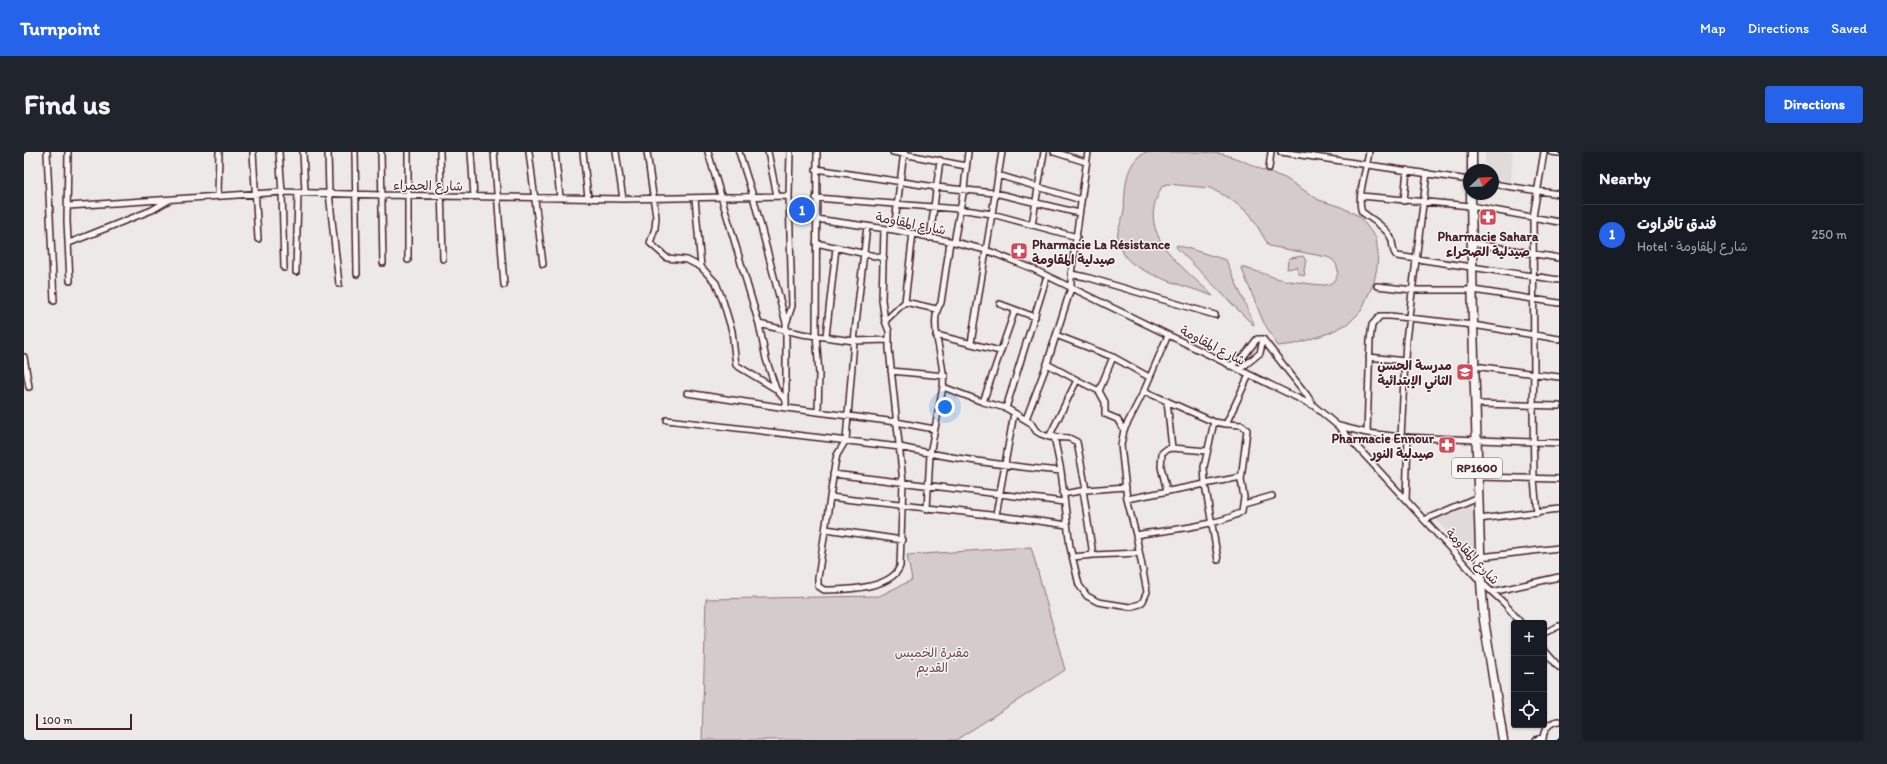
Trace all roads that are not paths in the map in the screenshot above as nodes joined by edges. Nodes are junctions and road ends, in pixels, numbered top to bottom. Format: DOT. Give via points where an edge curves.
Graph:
graph roads {
  1 [pos="47,152"];
  2 [pos="68,152"];
  3 [pos="219,152"];
  4 [pos="253,152"];
  5 [pos="279,152"];
  6 [pos="303,152"];
  7 [pos="328,152"];
  8 [pos="355,152"];
  9 [pos="381,152"];
  10 [pos="408,152"];
  11 [pos="440,152"];
  12 [pos="471,152"];
  13 [pos="494,152"];
  14 [pos="529,152"];
  15 [pos="555,152"];
  16 [pos="583,152"];
  17 [pos="616,152"];
  18 [pos="647,152"];
  19 [pos="708,152"];
  20 [pos="739,152"];
  21 [pos="768,152"];
  22 [pos="790,152"];
  23 [pos="817,152"];
  24 [pos="893,152"];
  25 [pos="968,152"];
  26 [pos="1002,152"];
  27 [pos="1044,152"];
  28 [pos="1054,152"];
  29 [pos="1088,152"];
  30 [pos="1271,152"];
  31 [pos="1280,152"];
  32 [pos="1370,152"];
  33 [pos="1472,152"];
  34 [pos="1544,152"];
  35 [pos="1551,152"];
  36 [pos="904,153"];
  37 [pos="1559,153"];
  38 [pos="940,160"];
  39 [pos="1086,162"];
  40 [pos="1472,164"];
  41 [pos="1368,165"];
  42 [pos="966,166"];
  43 [pos="1269,168"];
  44 [pos="816,169"];
  45 [pos="1407,170"];
  46 [pos="1427,173"];
  47 [pos="998,175"];
  48 [pos="1463,179"];
  49 [pos="900,181"];
  50 [pos="1499,185"];
  51 [pos="936,187"];
  52 [pos="1038,187"];
  53 [pos="964,189"];
  54 [pos="1537,190"];
  55 [pos="282,192"];
  56 [pos="305,192"];
  57 [pos="298,193"];
  58 [pos="329,193"];
  59 [pos="995,193"];
  60 [pos="256,194"];
  61 [pos="1559,194"];
  62 [pos="357,195"];
  63 [pos="382,195"];
  64 [pos="440,195"];
  65 [pos="218,196"];
  66 [pos="409,196"];
  67 [pos="497,196"];
  68 [pos="721,196"];
  69 [pos="752,196"];
  70 [pos="777,196"];
  71 [pos="789,196"];
  72 [pos="1361,196"];
  73 [pos="474,197"];
  74 [pos="533,197"];
  75 [pos="560,197"];
  76 [pos="588,198"];
  77 [pos="623,198"];
  78 [pos="652,198"];
  79 [pos="696,198"];
  80 [pos="816,198"];
  81 [pos="170,199"];
  82 [pos="1081,200"];
  83 [pos="1471,200"];
  84 [pos="1404,201"];
  85 [pos="1036,202"];
  86 [pos="1425,203"];
  87 [pos="898,205"];
  88 [pos="68,206"];
  89 [pos="1471,206"];
  90 [pos="934,207"];
  91 [pos="959,209"];
  92 [pos="1079,213"];
  93 [pos="992,214"];
  94 [pos="1533,217"];
  95 [pos="816,219"];
  96 [pos="1559,222"];
  97 [pos="1032,225"];
  98 [pos="867,226"];
  99 [pos="884,229"];
  100 [pos="894,230"];
  101 [pos="913,233"];
  102 [pos="1076,237"];
  103 [pos="930,238"];
  104 [pos="258,239"];
  105 [pos="952,242"];
  106 [pos="69,243"];
  107 [pos="816,243"];
  108 [pos="1472,243"];
  109 [pos="836,248"];
  110 [pos="986,250"];
  111 [pos="863,254"];
  112 [pos="1533,254"];
  113 [pos="884,258"];
  114 [pos="1559,258"];
  115 [pos="443,259"];
  116 [pos="1417,259"];
  117 [pos="408,260"];
  118 [pos="383,263"];
  119 [pos="543,264"];
  120 [pos="1472,266"];
  121 [pos="701,267"];
  122 [pos="284,268"];
  123 [pos="296,272"];
  124 [pos="357,274"];
  125 [pos="1071,274"];
  126 [pos="1533,275"];
  127 [pos="1047,276"];
  128 [pos="1559,280"];
  129 [pos="70,281"];
  130 [pos="338,284"];
  131 [pos="504,285"];
  132 [pos="1377,286"];
  133 [pos="1071,288"];
  134 [pos="1413,290"];
  135 [pos="1473,290"];
  136 [pos="1532,298"];
  137 [pos="54,301"];
  138 [pos="905,302"];
  139 [pos="1559,303"];
  140 [pos="1000,304"];
  141 [pos="936,309"];
  142 [pos="1015,310"];
  143 [pos="1215,315"];
  144 [pos="1034,317"];
  145 [pos="1409,319"];
  146 [pos="885,321"];
  147 [pos="759,324"];
  148 [pos="786,324"];
  149 [pos="1473,325"];
  150 [pos="786,331"];
  151 [pos="816,334"];
  152 [pos="936,335"];
  153 [pos="1056,335"];
  154 [pos="1168,335"];
  155 [pos="826,336"];
  156 [pos="1533,336"];
  157 [pos="1263,339"];
  158 [pos="1559,339"];
  159 [pos="888,340"];
  160 [pos="854,341"];
  161 [pos="972,343"];
  162 [pos="1000,351"];
  163 [pos="24,357"];
  164 [pos="1369,357"];
  165 [pos="1113,358"];
  166 [pos="1405,360"];
  167 [pos="1047,364"];
  168 [pos="1230,366"];
  169 [pos="1474,366"];
  170 [pos="1239,370"];
  171 [pos="891,371"];
  172 [pos="1534,374"];
  173 [pos="1249,375"];
  174 [pos="945,376"];
  175 [pos="1149,377"];
  176 [pos="1559,377"];
  177 [pos="1077,380"];
  178 [pos="943,387"];
  179 [pos="29,388"];
  180 [pos="776,389"];
  181 [pos="1099,391"];
  182 [pos="1144,391"];
  183 [pos="687,393"];
  184 [pos="786,401"];
  185 [pos="1167,401"];
  186 [pos="983,402"];
  187 [pos="1475,404"];
  188 [pos="1533,405"];
  189 [pos="1314,406"];
  190 [pos="1559,406"];
  191 [pos="786,408"];
  192 [pos="1006,408"];
  193 [pos="818,411"];
  194 [pos="1014,413"];
  195 [pos="848,416"];
  196 [pos="1026,419"];
  197 [pos="667,420"];
  198 [pos="896,422"];
  199 [pos="1214,422"];
  200 [pos="1226,424"];
  201 [pos="1338,426"];
  202 [pos="934,429"];
  203 [pos="1124,430"];
  204 [pos="1367,433"];
  205 [pos="1052,436"];
  206 [pos="1401,437"];
  207 [pos="1408,437"];
  208 [pos="1476,439"];
  209 [pos="846,440"];
  210 [pos="1534,443"];
  211 [pos="1559,443"];
  212 [pos="900,447"];
  213 [pos="1172,448"];
  214 [pos="1207,451"];
  215 [pos="930,454"];
  216 [pos="1004,465"];
  217 [pos="1061,471"];
  218 [pos="833,474"];
  219 [pos="1241,477"];
  220 [pos="1478,477"];
  221 [pos="1534,479"];
  222 [pos="1559,479"];
  223 [pos="903,482"];
  224 [pos="1205,484"];
  225 [pos="928,485"];
  226 [pos="1126,487"];
  227 [pos="1085,490"];
  228 [pos="1167,491"];
  229 [pos="1000,494"];
  230 [pos="1064,494"];
  231 [pos="1272,496"];
  232 [pos="830,497"];
  233 [pos="1478,497"];
  234 [pos="1127,499"];
  235 [pos="1406,500"];
  236 [pos="1064,502"];
  237 [pos="1244,504"];
  238 [pos="903,506"];
  239 [pos="927,509"];
  240 [pos="1559,509"];
  241 [pos="1537,513"];
  242 [pos="996,515"];
  243 [pos="1479,519"];
  244 [pos="1424,520"];
  245 [pos="1211,522"];
  246 [pos="1067,525"];
  247 [pos="826,529"];
  248 [pos="1136,535"];
  249 [pos="902,540"];
  250 [pos="1559,548"];
  251 [pos="1139,553"];
  252 [pos="1093,555"];
  253 [pos="1073,557"];
  254 [pos="1480,557"];
  255 [pos="1218,560"];
  256 [pos="1559,577"];
  257 [pos="1481,582"];
  258 [pos="1492,592"];
  259 [pos="1518,620"];
  260 [pos="1559,626"];
  261 [pos="1547,632"];
  262 [pos="1547,653"];
  263 [pos="1559,667"];
  264 [pos="1559,721"];
  265 [pos="1543,738"];
  266 [pos="1503,740"];
  267 [pos="1536,740"];
  1 -- 137 [label="street"];
  2 -- 88 [label="street"];
  3 -- 65 [label="street"];
  4 -- 60 [label="street"];
  5 -- 55 [label="street"];
  6 -- 56 [label="street"];
  7 -- 58 [label="street"];
  8 -- 62 [label="street"];
  9 -- 63 [label="street"];
  10 -- 66 [label="street"];
  11 -- 64 [label="street"];
  12 -- 73 [label="street"];
  13 -- 67 [label="street"];
  14 -- 74 [label="street"];
  15 -- 75 [label="street"];
  16 -- 76 [label="street"];
  17 -- 77 [label="street"];
  18 -- 78 [label="street"];
  19 -- 68 [label="street"];
  20 -- 69 [label="street"];
  21 -- 70 [label="street"];
  22 -- 71 [label="street"];
  23 -- 44 [label="street"];
  24 -- 36 [label="street"];
  25 -- 42 [label="street"];
  26 -- 47 [label="street"];
  27 -- 52 [label="street"];
  28 -- 39 [label="street"];
  29 -- 39 [label="street"];
  30 -- 43 [label="street"];
  31 -- 41 [label="street"];
  32 -- 41 [label="street"];
  33 -- 40 [label="main road"];
  34 -- 54 [label="street"];
  35 -- 37 [label="street"];
  36 -- 38 [label="street"];
  36 -- 49 [label="street"];
  38 -- 42 [label="street"];
  38 -- 51 [label="street"];
  39 -- 82 [label="street"];
  41 -- 45 [label="street"];
  41 -- 72 [label="street"];
  42 -- 53 [label="street"];
  44 -- 49 [label="street"];
  44 -- 80 [label="street"];
  45 -- 46 [label="street"];
  45 -- 84 [label="street"];
  46 -- 48 [label="street"];
  46 -- 86 [label="street"];
  47 -- 52 [label="street"];
  47 -- 59 [label="street"];
  49 -- 51 [label="street"];
  49 -- 87 [label="street"];
  50 -- 54 [label="street"];
  51 -- 53 [label="street"];
  51 -- 90 [label="street"];
  52 -- 82 [label="street"];
  52 -- 85 [label="street"];
  53 -- 59 [label="street"];
  53 -- 91 [label="street"];
  54 -- 61 [label="street"];
  54 -- 94 [label="street"];
  55 -- 57 [label="street, شارع الحمراء"];
  55 -- 60 [label="street, شارع الحمراء"];
  55 -- 122 [label="street"];
  56 -- 57 [label="street, شارع الحمراء"];
  56 -- 58 [label="street, شارع الحمراء"];
  57 -- 123 [label="street"];
  58 -- 62 [label="street, شارع الحمراء"];
  58 -- 130 [label="street"];
  59 -- 85 [label="street"];
  59 -- 93 [label="street"];
  60 -- 65 [label="street, شارع الحمراء"];
  60 -- 104 [label="street"];
  62 -- 63 [label="street, شارع الحمراء"];
  62 -- 124 [label="street"];
  63 -- 66 [label="street, شارع الحمراء"];
  63 -- 118 [label="street"];
  64 -- 66 [label="street, شارع الحمراء"];
  64 -- 73 [label="street, شارع الحمراء"];
  64 -- 115 [label="street"];
  65 -- 81 [label="street, شارع الحمراء"];
  66 -- 117 [label="street"];
  67 -- 73 [label="street, شارع الحمراء"];
  67 -- 74 [label="street, شارع الحمراء"];
  67 -- 131 [label="street"];
  68 -- 69 [label="street, شارع الحمراء"];
  68 -- 79 [label="street, شارع الحمراء"];
  68 -- 147 [label="street"];
  69 -- 70 [label="street, شارع الحمراء"];
  69 -- 148 [label="street"];
  70 -- 71 [label="street, شارع الحمراء"];
  71 -- 148 [label="street" via="792,306"];
  72 -- 84 [label="street"];
  72 -- 116 [label="street" via="1362,212 1389,234 1395,254"];
  74 -- 75 [label="street, شارع الحمراء"];
  74 -- 119 [label="street"];
  75 -- 76 [label="street, شارع الحمراء"];
  76 -- 77 [label="street, شارع الحمراء"];
  77 -- 78 [label="street, شارع الحمراء"];
  78 -- 79 [label="street, شارع الحمراء"];
  78 -- 121 [label="street" via="656,217 650,243 667,258 687,260"];
  79 -- 121 [label="street"];
  80 -- 87 [label="street"];
  80 -- 95 [label="street"];
  81 -- 88 [label="street, شارع الحمراء"];
  81 -- 106 [label="street" via="152,210"];
  82 -- 92 [label="street"];
  83 -- 89 [label="main road, RP1600"];
  84 -- 86 [label="street"];
  85 -- 92 [label="street"];
  85 -- 97 [label="street"];
  86 -- 89 [label="street"];
  86 -- 116 [label="street"];
  87 -- 90 [label="street"];
  87 -- 100 [label="street"];
  88 -- 106 [label="street"];
  89 -- 94 [label="street"];
  89 -- 108 [label="main road, RP1600"];
  90 -- 91 [label="street"];
  90 -- 103 [label="street"];
  91 -- 93 [label="street"];
  91 -- 105 [label="street"];
  92 -- 102 [label="street"];
  93 -- 97 [label="street"];
  93 -- 110 [label="street"];
  94 -- 96 [label="street"];
  94 -- 112 [label="street"];
  95 -- 98 [label="street, شارع المقاومة"];
  95 -- 107 [label="street"];
  97 -- 102 [label="street"];
  98 -- 99 [label="street, شارع المقاومة"];
  98 -- 111 [label="street"];
  99 -- 100 [label="street, شارع المقاومة"];
  99 -- 113 [label="street"];
  100 -- 101 [label="street, شارع المقاومة"];
  101 -- 103 [label="street, شارع المقاومة"];
  101 -- 138 [label="street"];
  102 -- 125 [label="street"];
  103 -- 105 [label="street, شارع المقاومة"];
  105 -- 110 [label="street, شارع المقاومة"];
  105 -- 141 [label="street" via="941,303"];
  106 -- 129 [label="street"];
  107 -- 109 [label="street"];
  107 -- 151 [label="street"];
  108 -- 112 [label="street"];
  108 -- 120 [label="main road, RP1600"];
  109 -- 111 [label="street"];
  109 -- 155 [label="street"];
  110 -- 127 [label="street, شارع المقاومة"];
  110 -- 161 [label="street"];
  111 -- 113 [label="street"];
  111 -- 160 [label="street"];
  112 -- 114 [label="street"];
  112 -- 126 [label="street"];
  113 -- 146 [label="street" via="882,300"];
  116 -- 120 [label="street"];
  116 -- 134 [label="street"];
  120 -- 126 [label="street"];
  120 -- 135 [label="main road, RP1600"];
  121 -- 180 [label="street" via="716,283 724,301 735,345 736,365"];
  125 -- 133 [label="street"];
  125 -- 143 [label="street"];
  126 -- 128 [label="street"];
  126 -- 136 [label="street"];
  127 -- 133 [label="street, شارع المقاومة"];
  127 -- 144 [label="street"];
  132 -- 134 [label="street"];
  133 -- 153 [label="street"];
  133 -- 154 [label="street, شارع المقاومة"];
  134 -- 135 [label="street"];
  134 -- 145 [label="street"];
  135 -- 136 [label="street"];
  135 -- 149 [label="main road, RP1600"];
  136 -- 139 [label="street"];
  136 -- 156 [label="street"];
  138 -- 141 [label="street"];
  138 -- 146 [label="street"];
  140 -- 142 [label="street"];
  141 -- 152 [label="street"];
  142 -- 144 [label="street"];
  142 -- 162 [label="street"];
  144 -- 192 [label="street"];
  145 -- 149 [label="street"];
  145 -- 164 [label="street" via="1383,315 1376,320 1372,325"];
  145 -- 166 [label="street"];
  146 -- 159 [label="street" via="889,331"];
  147 -- 150 [label="street"];
  147 -- 180 [label="street" via="766,359"];
  148 -- 150 [label="street"];
  149 -- 156 [label="street"];
  149 -- 169 [label="main road, RP1600"];
  150 -- 151 [label="street"];
  150 -- 184 [label="street"];
  151 -- 155 [label="street"];
  151 -- 193 [label="street"];
  152 -- 161 [label="street"];
  152 -- 174 [label="street"];
  153 -- 165 [label="street"];
  153 -- 167 [label="street"];
  154 -- 168 [label="street, شارع المقاومة"];
  154 -- 175 [label="street"];
  155 -- 160 [label="street"];
  156 -- 158 [label="street"];
  156 -- 172 [label="street"];
  157 -- 168 [label="street" via="1257,339 1248,352"];
  157 -- 170 [label="street" via="1260,353"];
  157 -- 189 [label="street"];
  159 -- 160 [label="street"];
  159 -- 171 [label="street"];
  160 -- 195 [label="street"];
  161 -- 162 [label="street"];
  162 -- 186 [label="street"];
  163 -- 179 [label="street"];
  164 -- 166 [label="street"];
  164 -- 204 [label="street"];
  165 -- 175 [label="street"];
  165 -- 181 [label="street"];
  166 -- 206 [label="street"];
  167 -- 177 [label="street"];
  167 -- 196 [label="street"];
  168 -- 170 [label="street, شارع المقاومة"];
  169 -- 172 [label="street"];
  169 -- 187 [label="main road, RP1600"];
  170 -- 173 [label="street, شارع المقاومة"];
  171 -- 174 [label="street"];
  171 -- 198 [label="street"];
  172 -- 176 [label="street"];
  172 -- 188 [label="street"];
  173 -- 189 [label="street, شارع المقاومة"];
  173 -- 200 [label="street"];
  174 -- 178 [label="street"];
  175 -- 182 [label="street"];
  177 -- 181 [label="street"];
  177 -- 205 [label="street"];
  178 -- 186 [label="street"];
  178 -- 202 [label="street"];
  180 -- 184 [label="street"];
  181 -- 203 [label="street" via="1105,402 1105,414 1117,419"];
  182 -- 185 [label="street"];
  182 -- 203 [label="street"];
  183 -- 191 [label="street"];
  184 -- 191 [label="street"];
  185 -- 199 [label="street"];
  185 -- 213 [label="street"];
  186 -- 192 [label="street"];
  187 -- 188 [label="street"];
  187 -- 208 [label="main road, RP1600"];
  188 -- 190 [label="street"];
  188 -- 210 [label="street"];
  189 -- 201 [label="street, شارع المقاومة"];
  191 -- 193 [label="street"];
  192 -- 194 [label="street"];
  193 -- 195 [label="street"];
  194 -- 196 [label="street"];
  194 -- 216 [label="street"];
  195 -- 198 [label="street"];
  195 -- 209 [label="street"];
  196 -- 205 [label="street" via="1036,431"];
  197 -- 209 [label="street"];
  198 -- 202 [label="street"];
  198 -- 212 [label="street"];
  199 -- 200 [label="street"];
  199 -- 214 [label="street"];
  200 -- 219 [label="street" via="1242,425 1247,430"];
  201 -- 204 [label="street"];
  201 -- 235 [label="street, شارع المقاومة"];
  202 -- 215 [label="street"];
  203 -- 226 [label="street" via="1121,445"];
  204 -- 206 [label="street"];
  205 -- 217 [label="street"];
  205 -- 227 [label="street" via="1069,438 1077,442"];
  206 -- 207 [label="street"];
  207 -- 208 [label="street"];
  207 -- 235 [label="street"];
  208 -- 210 [label="street"];
  208 -- 220 [label="main road, RP1600"];
  209 -- 212 [label="street"];
  209 -- 218 [label="street" via="837,455"];
  210 -- 211 [label="street"];
  210 -- 221 [label="street"];
  212 -- 215 [label="street"];
  212 -- 223 [label="street"];
  213 -- 214 [label="street"];
  213 -- 228 [label="street" via="1165,450 1161,456 1161,468"];
  214 -- 224 [label="street" via="1204,467"];
  215 -- 216 [label="street"];
  215 -- 225 [label="street"];
  216 -- 217 [label="street"];
  216 -- 229 [label="street"];
  217 -- 230 [label="street"];
  218 -- 223 [label="street"];
  218 -- 232 [label="street"];
  219 -- 224 [label="street"];
  219 -- 237 [label="street"];
  220 -- 221 [label="street"];
  220 -- 233 [label="main road, RP1600"];
  221 -- 222 [label="street"];
  221 -- 241 [label="street"];
  223 -- 225 [label="street"];
  223 -- 238 [label="street"];
  224 -- 228 [label="street"];
  224 -- 245 [label="street"];
  225 -- 229 [label="street"];
  225 -- 239 [label="street"];
  226 -- 227 [label="street"];
  226 -- 234 [label="street"];
  227 -- 230 [label="street"];
  227 -- 252 [label="street"];
  228 -- 234 [label="street"];
  229 -- 236 [label="street"];
  229 -- 242 [label="street"];
  230 -- 236 [label="street"];
  231 -- 237 [label="street"];
  232 -- 238 [label="street"];
  232 -- 247 [label="street"];
  233 -- 243 [label="main road, RP1600"];
  233 -- 244 [label="street"];
  234 -- 248 [label="street"];
  235 -- 244 [label="street, شارع المقاومة"];
  236 -- 246 [label="street"];
  237 -- 245 [label="street" via="1244,509 1240,513"];
  238 -- 239 [label="street"];
  238 -- 249 [label="street"];
  239 -- 242 [label="street"];
  240 -- 241 [label="street"];
  241 -- 243 [label="street"];
  242 -- 246 [label="street"];
  243 -- 254 [label="main road, RP1600"];
  244 -- 257 [label="street, شارع المقاومة"];
  245 -- 248 [label="street"];
  245 -- 255 [label="street"];
  246 -- 253 [label="street"];
  247 -- 249 [label="street"];
  247 -- 249 [label="street" via="818,578 818,586 824,590 861,587 893,578 900,566"];
  248 -- 251 [label="street"];
  250 -- 254 [label="street"];
  251 -- 252 [label="street"];
  251 -- 253 [label="street" via="1146,592 1140,604 1130,607 1098,602 1087,596 1079,584"];
  252 -- 253 [label="street"];
  254 -- 257 [label="main road, RP1600"];
  256 -- 258 [label="street"];
  257 -- 258 [label="street, شارع المقاومة"];
  257 -- 266 [label="main road, RP1600" via="1484,620"];
  258 -- 259 [label="street, شارع المقاومة"];
  260 -- 261 [label="street"];
  262 -- 263 [label="street"];
  264 -- 265 [label="street" via="1547,726"];
  265 -- 267 [label="street"];
}
